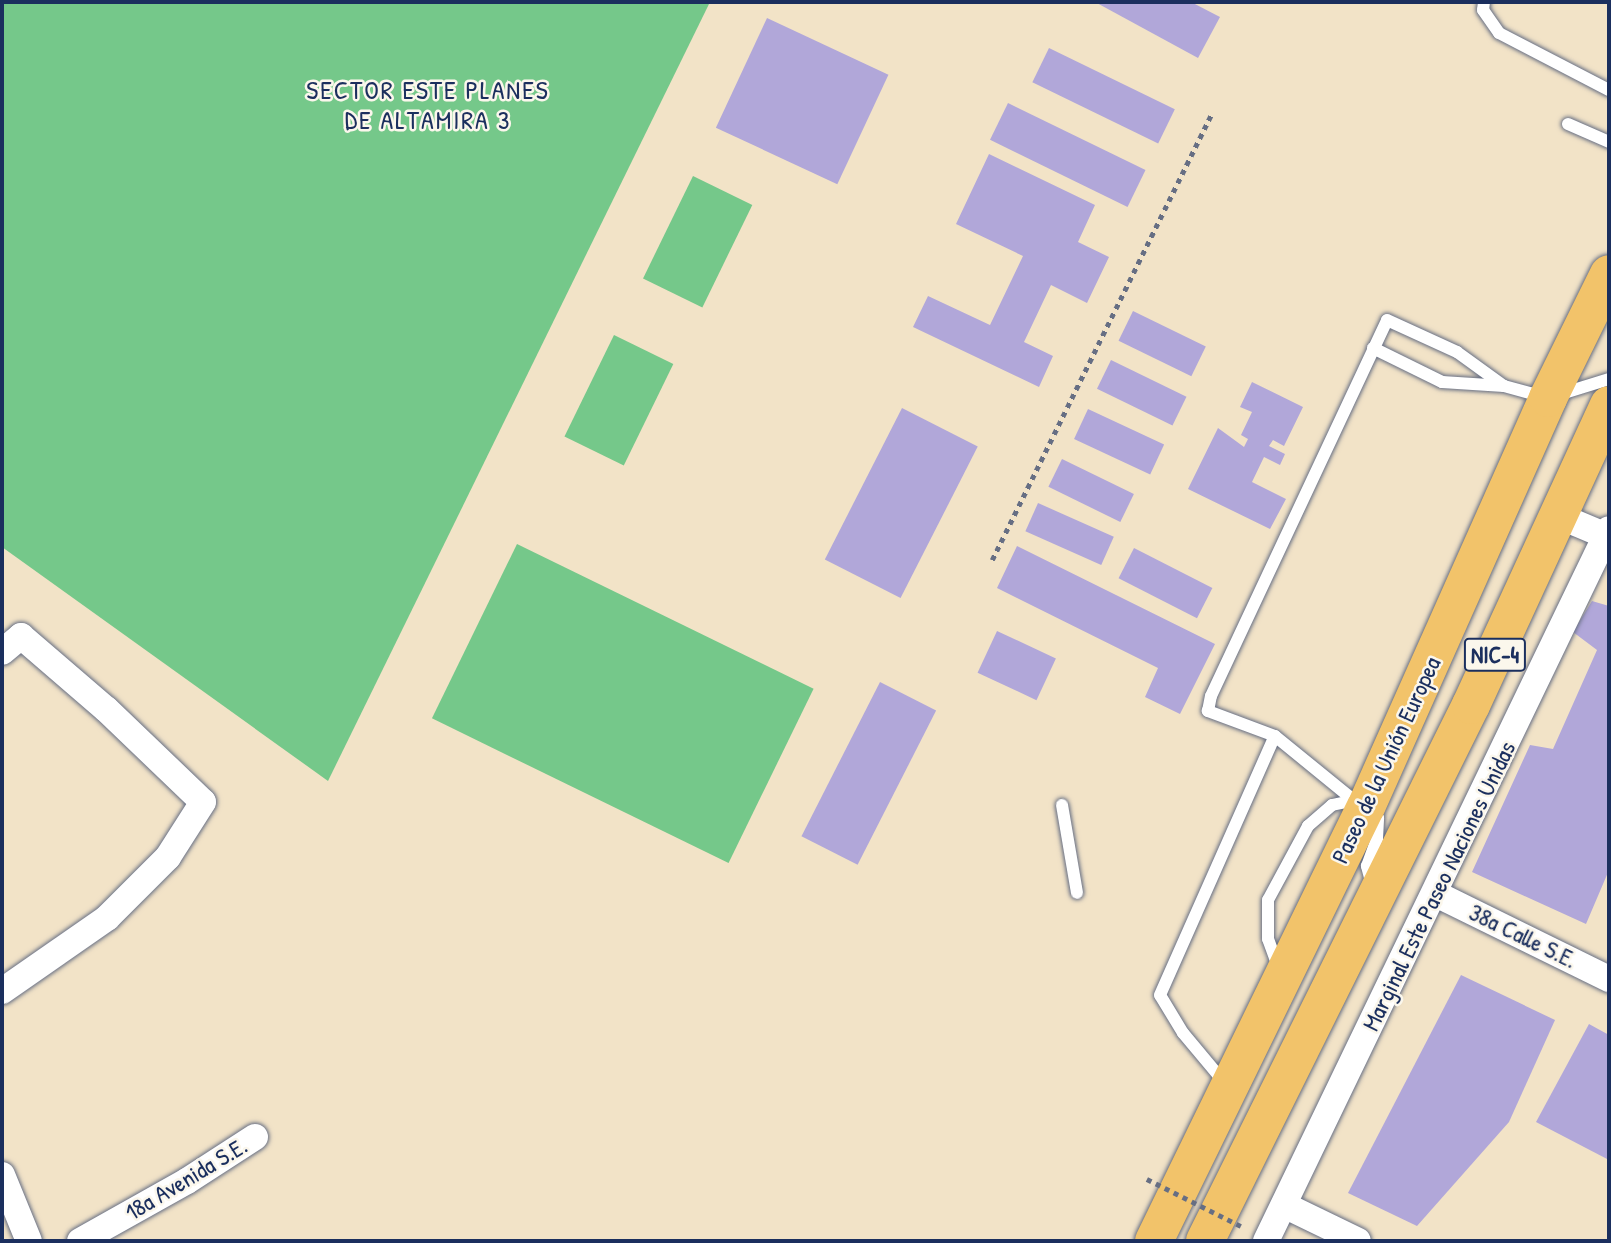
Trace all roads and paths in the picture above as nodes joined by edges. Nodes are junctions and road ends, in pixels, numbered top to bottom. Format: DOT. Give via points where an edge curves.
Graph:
graph roads {
  1 [pos="1484,2"];
  2 [pos="1609,90"];
  3 [pos="1212,113"];
  4 [pos="1569,124"];
  5 [pos="1609,142"];
  6 [pos="1609,274"];
  7 [pos="1373,348"];
  8 [pos="1609,379"];
  9 [pos="1504,386"];
  10 [pos="1548,398"];
  11 [pos="1609,405"];
  12 [pos="1559,516"];
  13 [pos="1608,534"];
  14 [pos="992,559"];
  15 [pos="2,652"];
  16 [pos="1275,736"];
  17 [pos="1359,802"];
  18 [pos="1062,805"];
  19 [pos="1077,893"];
  20 [pos="1436,894"];
  21 [pos="1376,902"];
  22 [pos="1609,979"];
  23 [pos="2,991"];
  24 [pos="1228,1087"];
  25 [pos="255,1137"];
  26 [pos="2,1175"];
  27 [pos="1147,1179"];
  28 [pos="1284,1205"];
  29 [pos="1243,1227"];
  30 [pos="29,1241"];
  31 [pos="80,1241"];
  32 [pos="1154,1241"];
  33 [pos="1205,1241"];
  34 [pos="1266,1241"];
  35 [pos="1358,1241"];
  1 -- 2 [label="lane" via="1483,10 1500,33"];
  3 -- 14 [label="path"];
  4 -- 5 [label="lane"];
  6 -- 10 [label="highway, Paseo de la Unión Europea / NIC-4"];
  7 -- 9 [label="lane" via="1442,382"];
  7 -- 9 [label="lane" via="1387,320 1457,352"];
  7 -- 16 [label="lane" via="1211,696 1208,711"];
  8 -- 10 [label="lane"];
  9 -- 10 [label="lane"];
  10 -- 17 [label="highway, Paseo de la Unión Europea / NIC-4"];
  11 -- 12 [label="highway, NIC-4"];
  12 -- 13 [label="street"];
  12 -- 21 [label="highway, NIC-4"];
  13 -- 20 [label="street, Marginal Este Paseo Naciones Unidas"];
  15 -- 23 [label="street" via="21,636 203,802 168,857 107,918"];
  16 -- 17 [label="lane"];
  16 -- 24 [label="lane" via="1160,995 1183,1033"];
  17 -- 21 [label="lane" via="1378,818 1377,839 1367,866"];
  17 -- 24 [label="highway, Paseo de la Unión Europea / NIC-4" via="1283,978"];
  18 -- 19 [label="lane"];
  20 -- 22 [label="street, 38a Calle S.E."];
  20 -- 28 [label="street, Marginal Este Paseo Naciones Unidas"];
  21 -- 33 [label="highway, NIC-4"];
  24 -- 32 [label="highway, Paseo de la Unión Europea / NIC-4"];
  25 -- 31 [label="street, 18a Avenida S.E."];
  26 -- 30 [label="street"];
  27 -- 29 [label="path, bridge"];
  28 -- 34 [label="street, Marginal Este Paseo Naciones Unidas"];
  28 -- 35 [label="street"];
}
